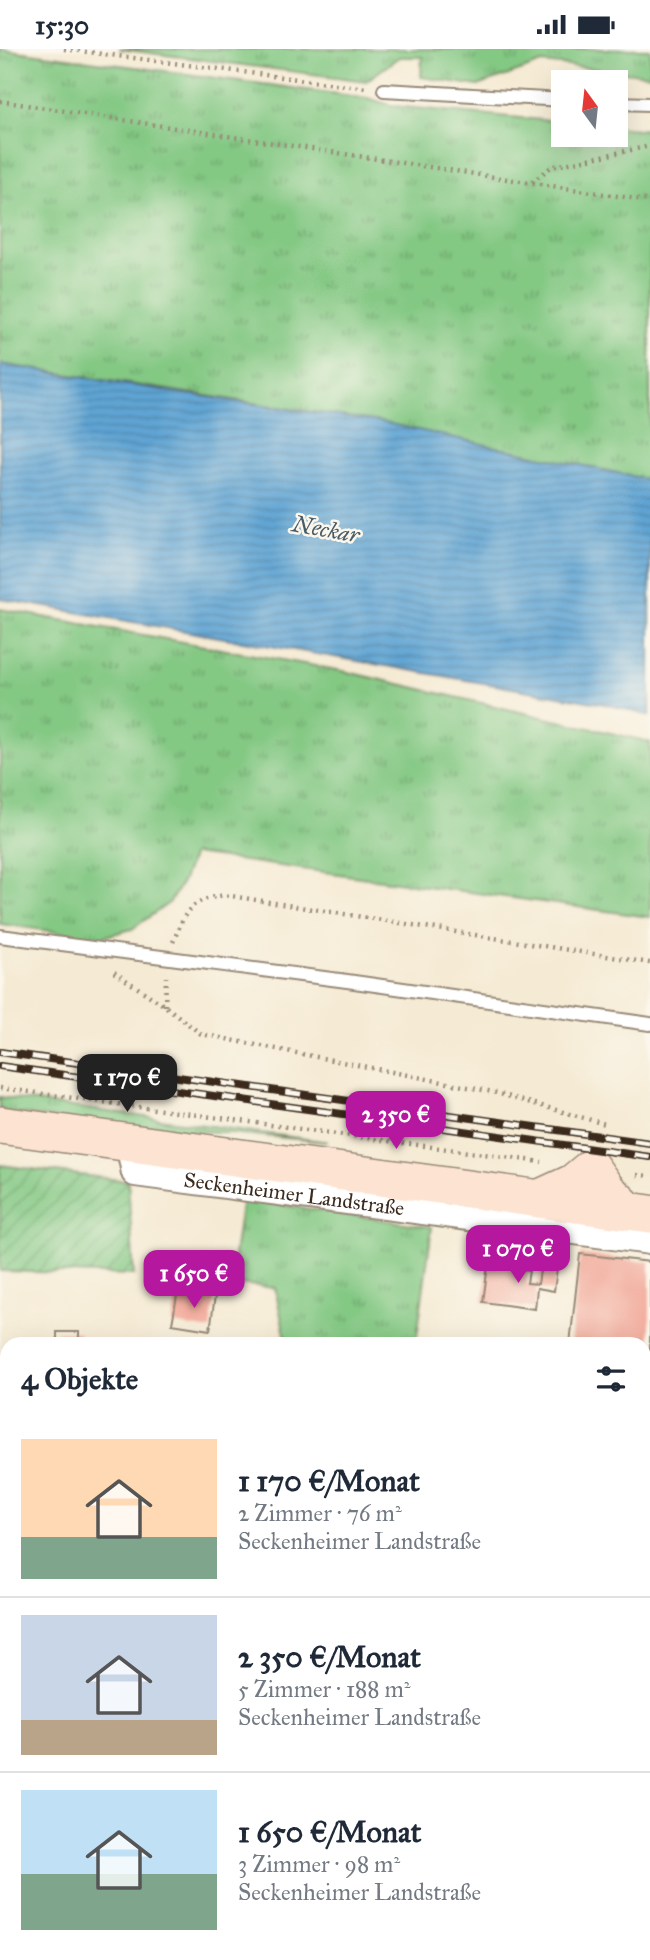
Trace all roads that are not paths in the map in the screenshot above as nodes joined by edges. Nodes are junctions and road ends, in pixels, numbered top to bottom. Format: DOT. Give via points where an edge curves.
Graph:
graph roads {
  1 [pos="384,90"];
  2 [pos="551,99"];
  3 [pos="628,103"];
  4 [pos="650,104"];
  5 [pos="0,936"];
  6 [pos="650,1024"];
  7 [pos="0,1125"];
  8 [pos="129,1143"];
  9 [pos="538,1199"];
  10 [pos="639,1213"];
  11 [pos="650,1241"];
  1 -- 2 [label="lane"];
  3 -- 4 [label="lane"];
  5 -- 6 [label="lane"];
  7 -- 8 [label="main road, Seckenheimer Landstraße"];
  8 -- 9 [label="main road, Seckenheimer Landstraße"];
  8 -- 11 [label="street, Seckenheimer Landstraße" via="135,1173"];
  9 -- 10 [label="main road, Seckenheimer Landstraße"];
  9 -- 10 [label="main road" via="573,1183 591,1168 606,1189"];
}
